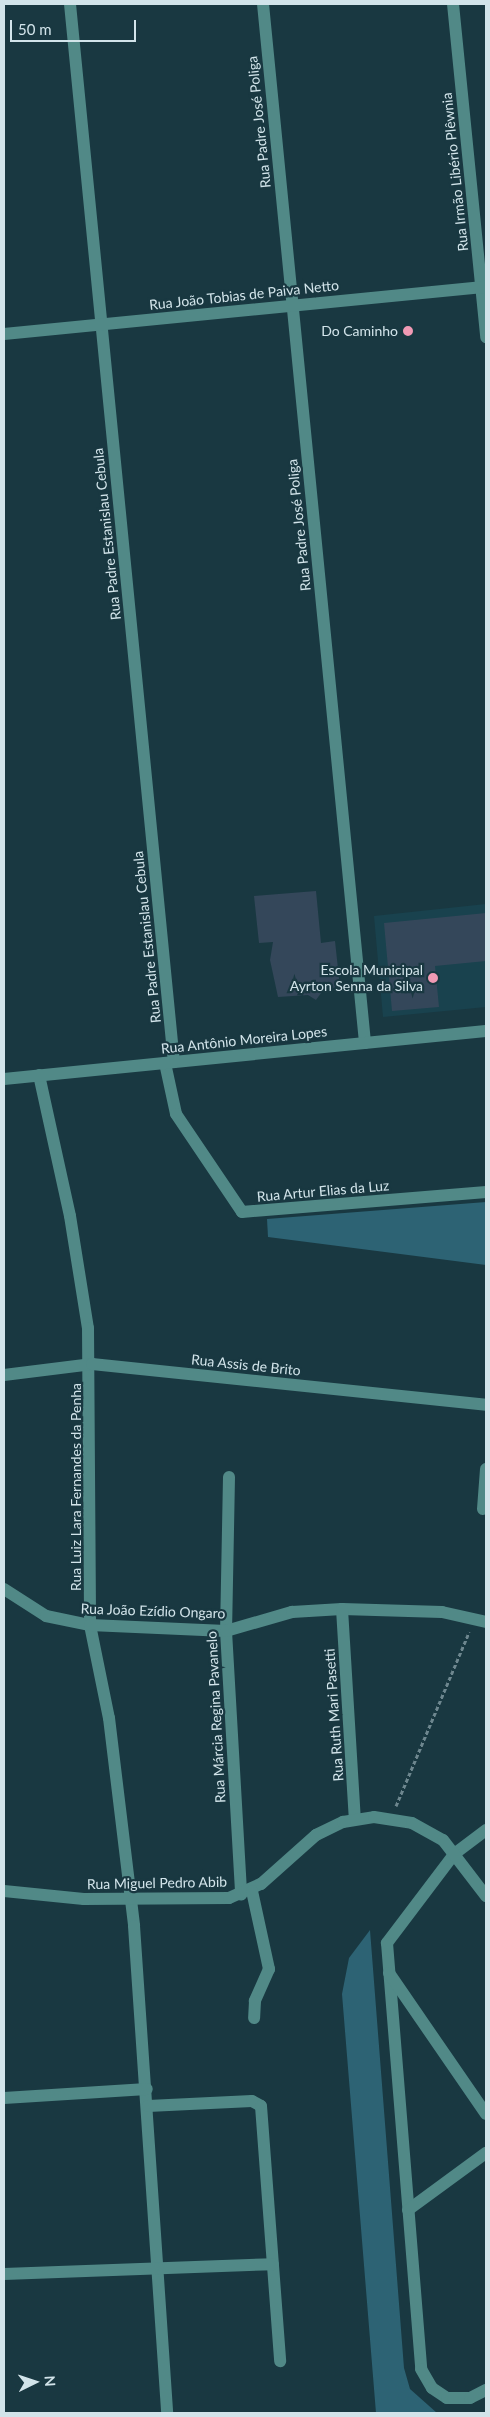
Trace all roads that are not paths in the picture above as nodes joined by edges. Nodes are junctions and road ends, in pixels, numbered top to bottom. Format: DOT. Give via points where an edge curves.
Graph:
graph roads {
  1 [pos="70,4"];
  2 [pos="263,4"];
  3 [pos="453,4"];
  4 [pos="484,287"];
  5 [pos="292,306"];
  6 [pos="102,324"];
  7 [pos="4,334"];
  8 [pos="486,337"];
  9 [pos="486,1032"];
  10 [pos="365,1043"];
  11 [pos="170,1062"];
  12 [pos="39,1075"];
  13 [pos="4,1079"];
  14 [pos="486,1192"];
  15 [pos="92,1364"];
  16 [pos="4,1375"];
  17 [pos="486,1405"];
  18 [pos="486,1469"];
  19 [pos="229,1476"];
  20 [pos="483,1509"];
  21 [pos="4,1589"];
  22 [pos="342,1610"];
  23 [pos="481,1620"];
  24 [pos="90,1625"];
  25 [pos="226,1631"];
  26 [pos="355,1819"];
  27 [pos="486,1830"];
  28 [pos="455,1853"];
  29 [pos="4,1891"];
  30 [pos="246,1893"];
  31 [pos="486,1896"];
  32 [pos="130,1900"];
  33 [pos="389,1974"];
  34 [pos="254,2018"];
  35 [pos="147,2089"];
  36 [pos="4,2098"];
  37 [pos="148,2106"];
  38 [pos="486,2114"];
  39 [pos="486,2153"];
  40 [pos="408,2210"];
  41 [pos="272,2264"];
  42 [pos="158,2269"];
  43 [pos="4,2274"];
  44 [pos="280,2361"];
  45 [pos="486,2390"];
  46 [pos="167,2413"];
  1 -- 6 [label="street, Rua Padre Estanislau Cebula"];
  2 -- 5 [label="street, Rua Padre José Poliga"];
  3 -- 4 [label="street, Rua Irmão Libério Plêwnia"];
  4 -- 5 [label="street, Rua João Tobias de Paiva Netto"];
  4 -- 8 [label="street, Rua Irmão Libério Plêwnia"];
  5 -- 6 [label="street, Rua João Tobias de Paiva Netto"];
  5 -- 10 [label="street, Rua Padre José Poliga"];
  6 -- 7 [label="street, Rua João Tobias de Paiva Netto"];
  6 -- 11 [label="street, Rua Padre Estanislau Cebula"];
  9 -- 10 [label="street, Rua Antônio Moreira Lopes"];
  10 -- 11 [label="street, Rua Antônio Moreira Lopes"];
  11 -- 12 [label="street, Rua Antônio Moreira Lopes"];
  11 -- 14 [label="street, Rua Artur Elias da Luz" via="176,1114 242,1212"];
  12 -- 13 [label="street, Rua Antônio Moreira Lopes"];
  12 -- 15 [label="street, Rua Luiz Lara Fernandes da Penha" via="76,1246"];
  15 -- 16 [label="street, Rua Assis de Brito"];
  15 -- 17 [label="street, Rua Assis de Brito"];
  15 -- 24 [label="street, Rua Luiz Lara Fernandes da Penha"];
  18 -- 20 [label="street"];
  19 -- 25 [label="street, Rua Márcia Regina Pavanelo"];
  21 -- 24 [label="street, Rua João Ezídio Ongaro" via="58,1620"];
  22 -- 23 [label="street, Rua João Ezídio Ongaro"];
  22 -- 25 [label="street, Rua João Ezídio Ongaro" via="292,1612"];
  22 -- 26 [label="street, Rua Ruth Mari Pasetti"];
  24 -- 25 [label="street, Rua João Ezídio Ongaro"];
  24 -- 32 [label="street, Rua Luiz Lara Fernandes da Penha" via="109,1718"];
  25 -- 30 [label="street, Rua Márcia Regina Pavanelo"];
  26 -- 28 [label="street" via="391,1818 430,1831"];
  26 -- 30 [label="street" via="316,1835"];
  27 -- 28 [label="street"];
  28 -- 31 [label="street"];
  28 -- 33 [label="street" via="387,1943"];
  29 -- 32 [label="street, Rua Miguel Pedro Abib"];
  30 -- 32 [label="street, Rua Miguel Pedro Abib"];
  30 -- 34 [label="street, Rua Márcia Regina Pavanelo" via="269,1969 255,2001"];
  32 -- 35 [label="street, Rua Luiz Lara Fernandes da Penha"];
  33 -- 38 [label="street"];
  33 -- 40 [label="street"];
  35 -- 36 [label="street"];
  35 -- 37 [label="street, Rua Luiz Lara Fernandes da Penha"];
  37 -- 41 [label="street" via="252,2100 261,2106"];
  37 -- 42 [label="street, Rua Luiz Lara Fernandes da Penha"];
  39 -- 40 [label="street"];
  40 -- 45 [label="street" via="421,2369 432,2388 447,2398 470,2398"];
  41 -- 42 [label="street"];
  41 -- 44 [label="street"];
  42 -- 43 [label="street"];
  42 -- 46 [label="street, Rua Luiz Lara Fernandes da Penha"];
}
